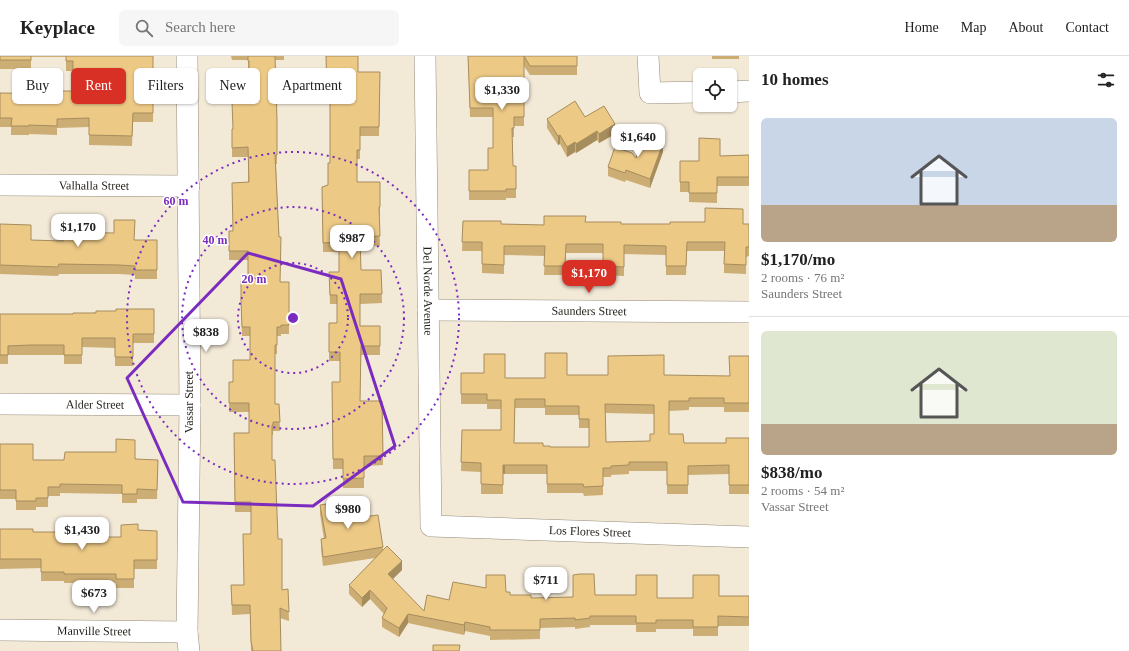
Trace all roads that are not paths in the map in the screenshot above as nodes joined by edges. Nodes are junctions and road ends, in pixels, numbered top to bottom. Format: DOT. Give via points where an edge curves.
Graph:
graph roads {
  1 [pos="187,56"];
  2 [pos="425,56"];
  3 [pos="648,56"];
  4 [pos="749,91"];
  5 [pos="693,92"];
  6 [pos="737,92"];
  7 [pos="0,185"];
  8 [pos="188,186"];
  9 [pos="428,310"];
  10 [pos="749,312"];
  11 [pos="0,404"];
  12 [pos="190,405"];
  13 [pos="431,526"];
  14 [pos="749,537"];
  15 [pos="0,630"];
  16 [pos="188,642"];
  1 -- 8 [label="street, Vassar Street"];
  2 -- 9 [label="street, Del Norde Avenue"];
  3 -- 5 [label="street" via="650,93"];
  4 -- 6 [label="street"];
  7 -- 8 [label="street, Valhalla Street"];
  8 -- 12 [label="street, Vassar Street"];
  9 -- 10 [label="street, Saunders Street"];
  9 -- 13 [label="street, Del Norde Avenue"];
  11 -- 12 [label="street, Alder Street"];
  12 -- 16 [label="street, Vassar Street"];
  13 -- 14 [label="street, Los Flores Street"];
  15 -- 16 [label="street, Manville Street"];
}
